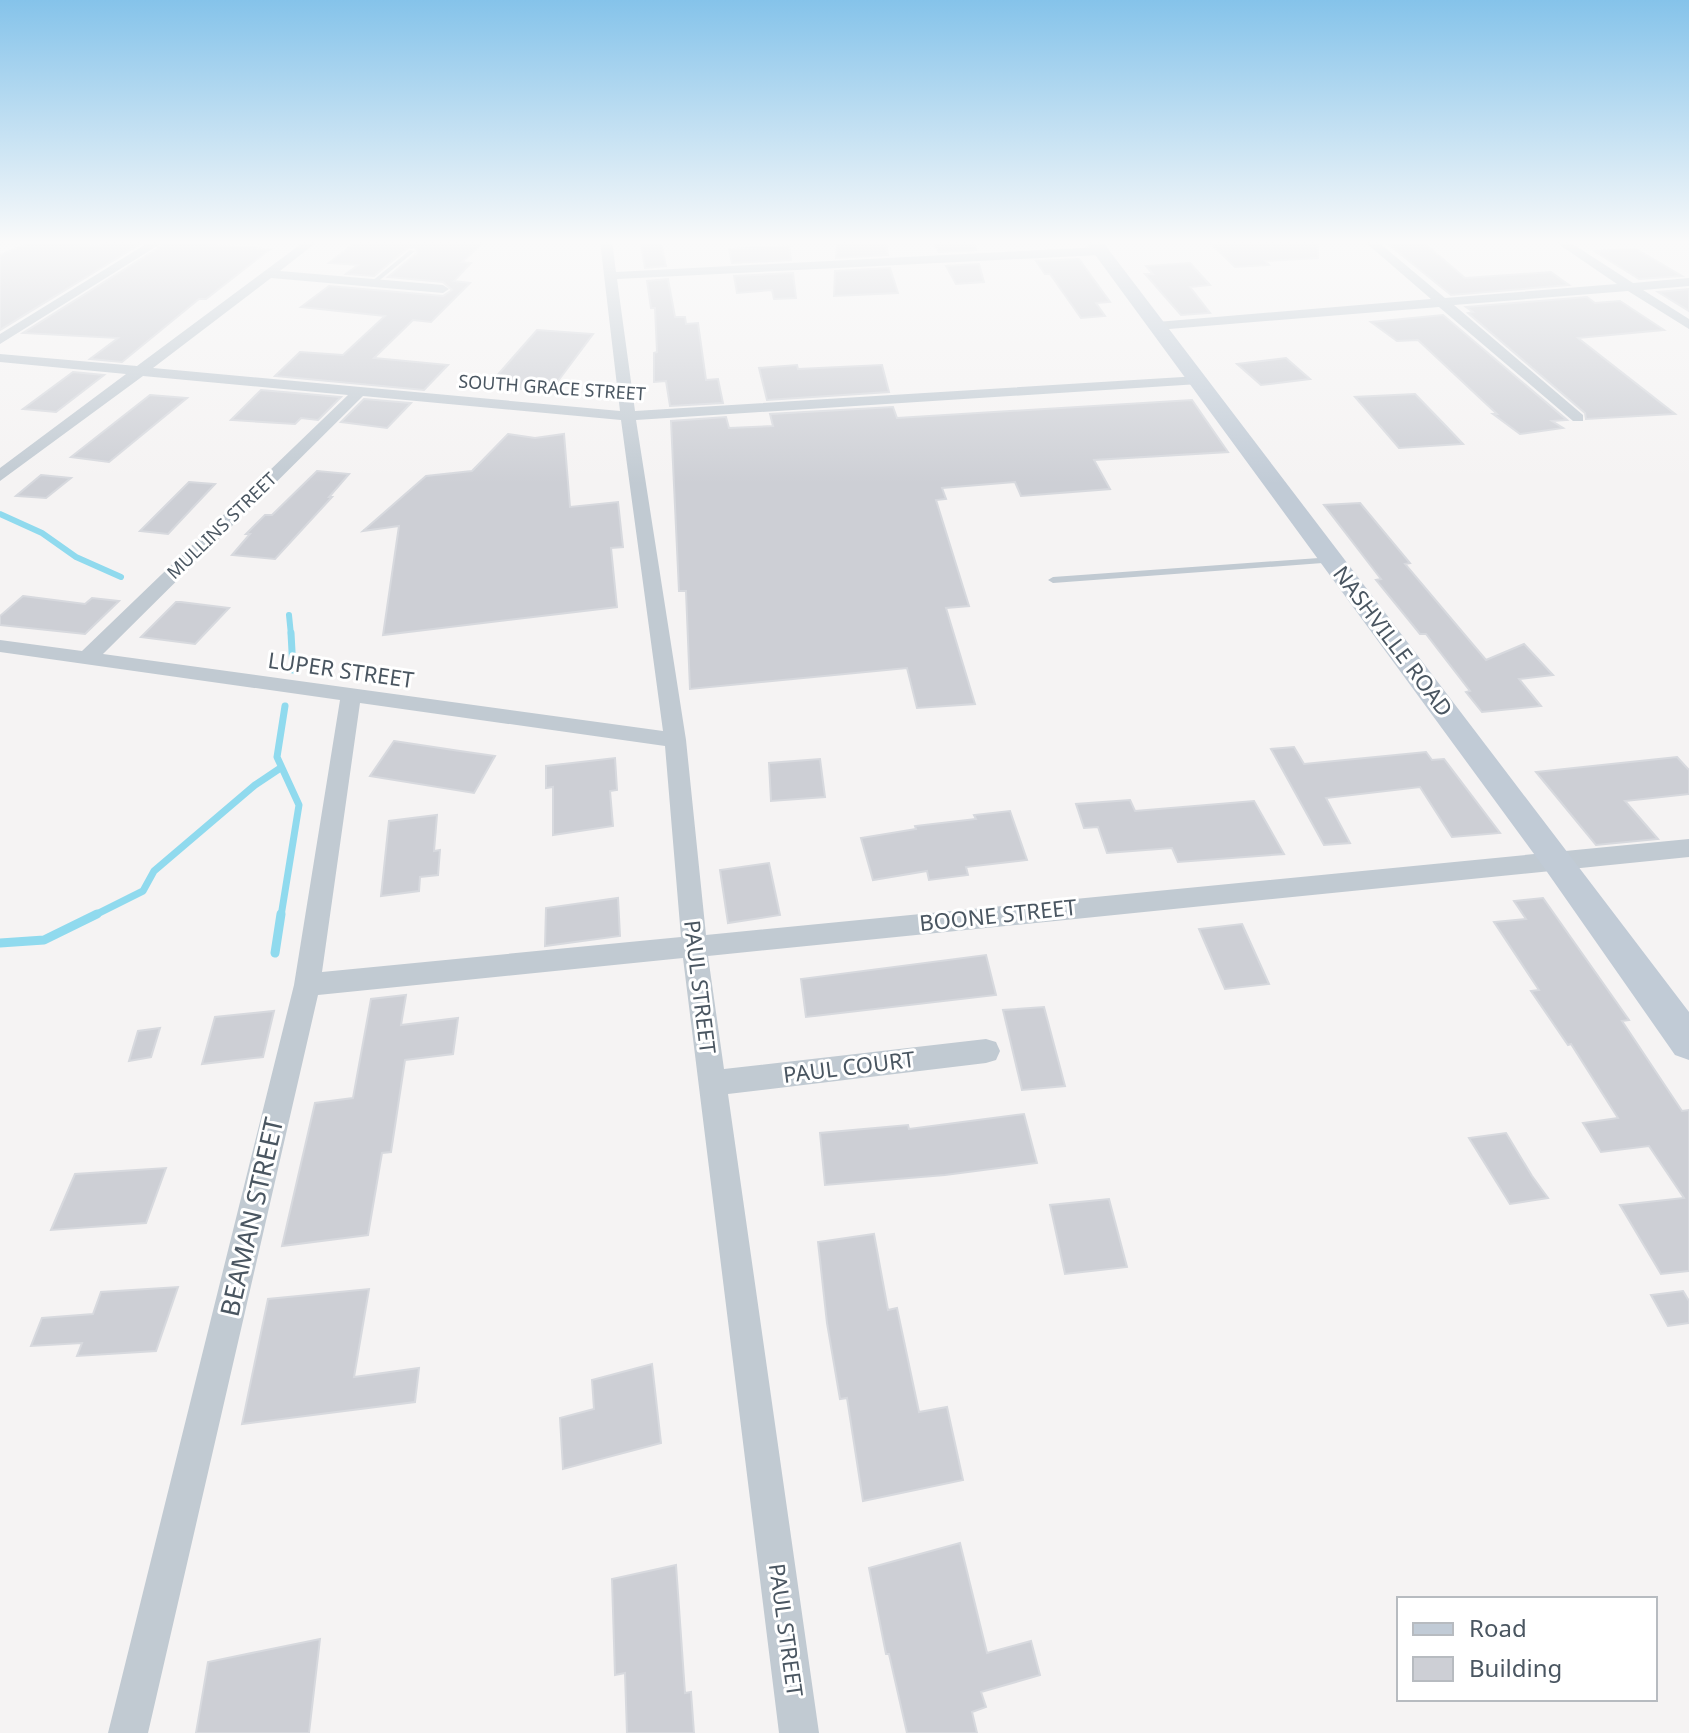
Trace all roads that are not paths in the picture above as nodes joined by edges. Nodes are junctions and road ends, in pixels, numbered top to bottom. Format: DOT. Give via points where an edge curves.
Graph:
graph roads {
  1 [pos="29,322"];
  2 [pos="205,322"];
  3 [pos="616,322"];
  4 [pos="1154,322"];
  5 [pos="1206,322"];
  6 [pos="1464,322"];
  7 [pos="1157,326"];
  8 [pos="0,340"];
  9 [pos="0,358"];
  10 [pos="140,370"];
  11 [pos="1199,380"];
  12 [pos="357,394"];
  13 [pos="628,416"];
  14 [pos="1578,418"];
  15 [pos="0,476"];
  16 [pos="1333,560"];
  17 [pos="1053,580"];
  18 [pos="0,646"];
  19 [pos="87,658"];
  20 [pos="351,696"];
  21 [pos="675,740"];
  22 [pos="1689,848"];
  23 [pos="1557,860"];
  24 [pos="694,945"];
  25 [pos="307,985"];
  26 [pos="1689,1043"];
  27 [pos="986,1051"];
  28 [pos="713,1083"];
  29 [pos="128,1733"];
  30 [pos="799,1733"];
  1 -- 8 [label="street"];
  2 -- 10 [label="street"];
  3 -- 13 [label="street, PAUL STREET"];
  4 -- 7 [label="main road, NASHVILLE ROAD"];
  5 -- 7 [label="street"];
  6 -- 14 [label="street"];
  7 -- 11 [label="main road, NASHVILLE ROAD"];
  9 -- 10 [label="street, SOUTH GRACE STREET"];
  10 -- 12 [label="street, SOUTH GRACE STREET"];
  10 -- 15 [label="street"];
  11 -- 13 [label="street, SOUTH GRACE STREET"];
  11 -- 16 [label="main road, NASHVILLE ROAD"];
  12 -- 13 [label="street, SOUTH GRACE STREET"];
  12 -- 19 [label="street, MULLINS STREET"];
  13 -- 21 [label="street, PAUL STREET"];
  16 -- 17 [label="lane"];
  16 -- 23 [label="main road, NASHVILLE ROAD"];
  18 -- 19 [label="street, LUPER STREET"];
  19 -- 20 [label="street, LUPER STREET"];
  20 -- 21 [label="street, LUPER STREET"];
  20 -- 25 [label="street, BEAMAN STREET"];
  21 -- 24 [label="street, PAUL STREET"];
  22 -- 23 [label="street, BOONE STREET"];
  23 -- 24 [label="street, BOONE STREET"];
  23 -- 26 [label="main road, NASHVILLE ROAD"];
  24 -- 25 [label="street, BOONE STREET"];
  24 -- 28 [label="street, PAUL STREET"];
  25 -- 29 [label="street, BEAMAN STREET"];
  27 -- 28 [label="street, PAUL COURT"];
  28 -- 30 [label="street, PAUL STREET"];
}
